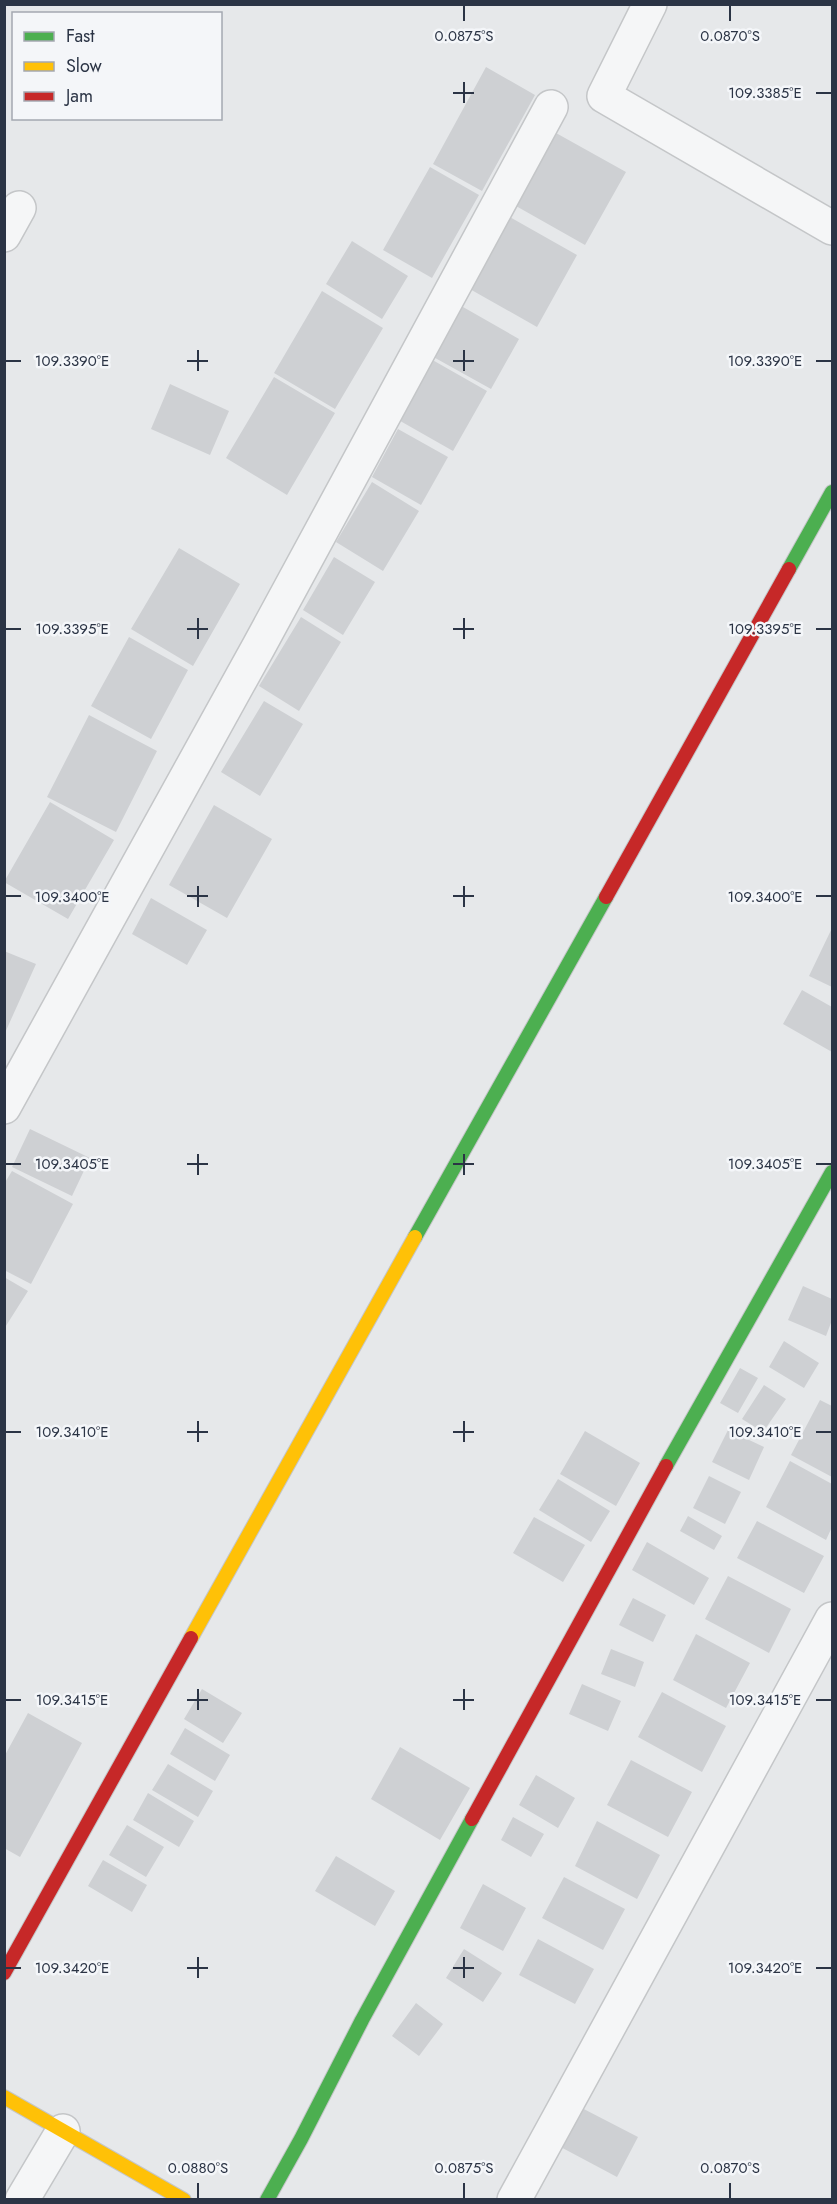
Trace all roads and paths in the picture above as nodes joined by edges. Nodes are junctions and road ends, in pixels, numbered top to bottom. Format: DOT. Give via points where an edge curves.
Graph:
graph roads {
  1 [pos="650,4"];
  2 [pos="551,107"];
  3 [pos="832,228"];
  4 [pos="832,492"];
  5 [pos="4,1107"];
  6 [pos="832,1172"];
  7 [pos="832,1619"];
  8 [pos="4,1973"];
  9 [pos="4,2097"];
  10 [pos="63,2132"];
  11 [pos="22,2199"];
  12 [pos="184,2199"];
  13 [pos="267,2199"];
  14 [pos="514,2199"];
  1 -- 3 [label="street" via="604,96"];
  2 -- 5 [label="street"];
  4 -- 8 [label="street"];
  6 -- 13 [label="street" via="671,1457"];
  7 -- 14 [label="street"];
  9 -- 10 [label="street"];
  10 -- 11 [label="street"];
  10 -- 12 [label="street"];
}
